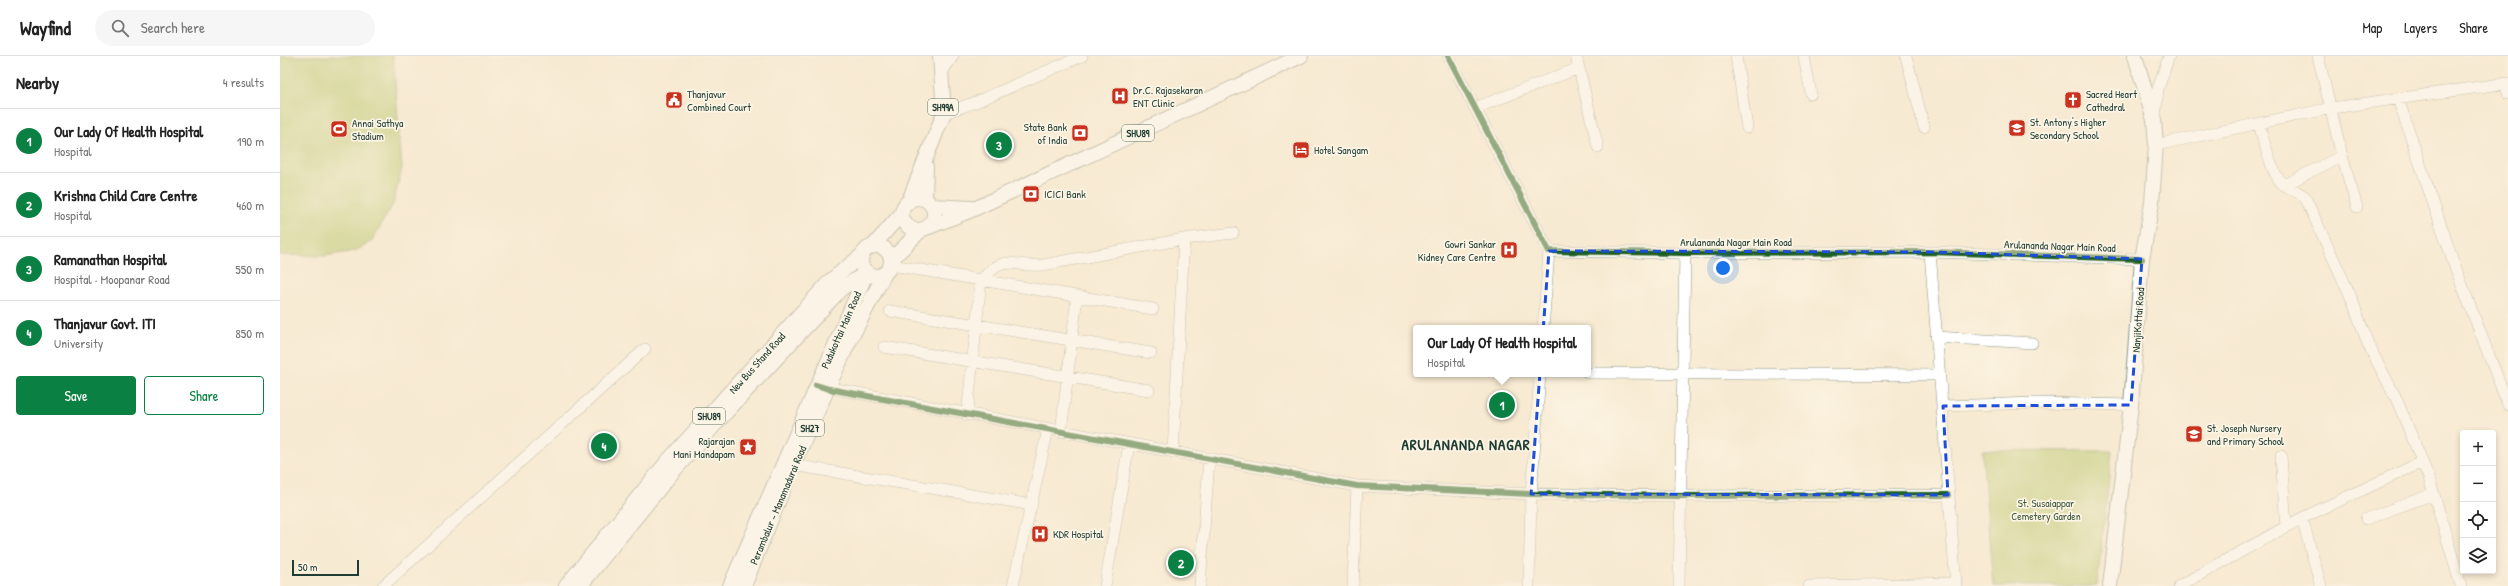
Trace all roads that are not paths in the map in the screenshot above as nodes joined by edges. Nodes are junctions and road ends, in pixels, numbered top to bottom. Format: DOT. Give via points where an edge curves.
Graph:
graph roads {
  1 [pos="940,56"];
  2 [pos="954,56"];
  3 [pos="1082,56"];
  4 [pos="1301,56"];
  5 [pos="1448,56"];
  6 [pos="1576,56"];
  7 [pos="1736,56"];
  8 [pos="1804,56"];
  9 [pos="1906,56"];
  10 [pos="2134,56"];
  11 [pos="2169,56"];
  12 [pos="2318,56"];
  13 [pos="1579,68"];
  14 [pos="942,72"];
  15 [pos="2507,87"];
  16 [pos="1811,94"];
  17 [pos="2398,98"];
  18 [pos="1475,108"];
  19 [pos="2332,108"];
  20 [pos="944,113"];
  21 [pos="2154,120"];
  22 [pos="2260,125"];
  23 [pos="1924,127"];
  24 [pos="1747,128"];
  25 [pos="2156,145"];
  26 [pos="1598,147"];
  27 [pos="926,155"];
  28 [pos="2342,156"];
  29 [pos="2284,185"];
  30 [pos="928,203"];
  31 [pos="2357,207"];
  32 [pos="905,208"];
  33 [pos="974,209"];
  34 [pos="925,228"];
  35 [pos="1233,233"];
  36 [pos="1184,239"];
  37 [pos="873,246"];
  38 [pos="1549,251"];
  39 [pos="1930,252"];
  40 [pos="1686,253"];
  41 [pos="862,255"];
  42 [pos="2142,259"];
  43 [pos="889,266"];
  44 [pos="866,272"];
  45 [pos="982,280"];
  46 [pos="1077,296"];
  47 [pos="1153,309"];
  48 [pos="890,311"];
  49 [pos="977,324"];
  50 [pos="1543,325"];
  51 [pos="1936,337"];
  52 [pos="1072,340"];
  53 [pos="2032,344"];
  54 [pos="884,347"];
  55 [pos="645,348"];
  56 [pos="1151,353"];
  57 [pos="973,360"];
  58 [pos="1591,373"];
  59 [pos="1683,374"];
  60 [pos="1067,376"];
  61 [pos="1938,376"];
  62 [pos="1540,377"];
  63 [pos="822,387"];
  64 [pos="1148,390"];
  65 [pos="2131,405"];
  66 [pos="2508,405"];
  67 [pos="1943,406"];
  68 [pos="967,415"];
  69 [pos="1048,429"];
  70 [pos="1061,432"];
  71 [pos="1130,444"];
  72 [pos="1173,452"];
  73 [pos="2281,456"];
  74 [pos="1209,460"];
  75 [pos="2422,462"];
  76 [pos="793,465"];
  77 [pos="1358,486"];
  78 [pos="1531,494"];
  79 [pos="1948,494"];
  80 [pos="2433,494"];
  81 [pos="1681,496"];
  82 [pos="1032,505"];
  83 [pos="2302,518"];
  84 [pos="2366,519"];
  85 [pos="2286,527"];
  86 [pos="1955,585"];
  87 [pos="383,586"];
  88 [pos="566,586"];
  89 [pos="580,586"];
  90 [pos="730,586"];
  91 [pos="744,586"];
  92 [pos="1013,586"];
  93 [pos="1105,586"];
  94 [pos="1200,586"];
  95 [pos="1353,586"];
  96 [pos="1529,586"];
  97 [pos="1679,586"];
  98 [pos="1809,586"];
  99 [pos="2110,586"];
  100 [pos="2179,586"];
  101 [pos="2320,586"];
  102 [pos="2461,586"];
  1 -- 14 [label="main road, SH99A"];
  2 -- 14 [label="street"];
  3 -- 20 [label="street" via="976,102"];
  4 -- 33 [label="main road, SHU89"];
  5 -- 18 [label="street"];
  6 -- 13 [label="street"];
  7 -- 24 [label="street"];
  8 -- 16 [label="street"];
  9 -- 23 [label="street"];
  10 -- 21 [label="main road, NanjiKottai Road"];
  11 -- 21 [label="street" via="2158,89"];
  12 -- 19 [label="street"];
  13 -- 18 [label="street"];
  13 -- 26 [label="street"];
  14 -- 20 [label="main road, SH99A"];
  15 -- 17 [label="street"];
  17 -- 19 [label="street"];
  17 -- 66 [label="street" via="2454,264"];
  18 -- 38 [label="street"];
  19 -- 22 [label="street"];
  19 -- 28 [label="street"];
  20 -- 27 [label="main road, SH99A"];
  21 -- 25 [label="main road, NanjiKottai Road"];
  22 -- 25 [label="street"];
  22 -- 29 [label="street" via="2277,178"];
  25 -- 42 [label="main road, NanjiKottai Road" via="2152,203"];
  27 -- 30 [label="main road, SH99A"];
  27 -- 32 [label="main road, SH99A"];
  28 -- 29 [label="street"];
  28 -- 31 [label="street"];
  29 -- 75 [label="street" via="2297,190 2305,197 2350,296 2368,344 2396,398"];
  30 -- 32 [label="main road, SHU89" via="916,199"];
  30 -- 33 [label="main road, SHU89"];
  30 -- 34 [label="main road" via="934,214"];
  32 -- 34 [label="main road" via="907,226"];
  32 -- 37 [label="main road, SHU89"];
  33 -- 34 [label="main road, SHU89"];
  34 -- 43 [label="main road, SHU89"];
  35 -- 36 [label="street"];
  36 -- 45 [label="street" via="1043,265 1002,263 993,268"];
  36 -- 72 [label="street"];
  37 -- 41 [label="main road, SHU89"];
  37 -- 43 [label="main road" via="883,247"];
  38 -- 40 [label="street, Arulananda Nagar Main Road"];
  38 -- 50 [label="street"];
  39 -- 40 [label="street, Arulananda Nagar Main Road"];
  39 -- 42 [label="street, Arulananda Nagar Main Road"];
  39 -- 51 [label="street"];
  40 -- 59 [label="street"];
  41 -- 44 [label="main road" via="861,264"];
  41 -- 88 [label="main road, New Bus Stand Road / SHU89" via="830,282 666,463"];
  42 -- 65 [label="main road, NanjiKottai Road"];
  43 -- 44 [label="main road" via="875,276"];
  43 -- 45 [label="street"];
  43 -- 63 [label="main road, Perambalur - Manamadurai Road / SH27" via="847,346"];
  44 -- 63 [label="main road, Pudukottai Main Road / SH27"];
  44 -- 89 [label="main road, New Bus Stand Road / SHU89" via="841,289 719,420 671,474"];
  45 -- 46 [label="street"];
  45 -- 49 [label="street"];
  46 -- 47 [label="street"];
  46 -- 52 [label="street"];
  48 -- 49 [label="street"];
  49 -- 52 [label="street"];
  49 -- 57 [label="street"];
  51 -- 53 [label="street"];
  51 -- 61 [label="street"];
  52 -- 56 [label="street"];
  52 -- 60 [label="street"];
  54 -- 57 [label="street"];
  55 -- 87 [label="street"];
  57 -- 60 [label="street"];
  57 -- 68 [label="street"];
  58 -- 59 [label="street"];
  59 -- 61 [label="street"];
  59 -- 81 [label="street"];
  60 -- 64 [label="street"];
  60 -- 70 [label="street"];
  61 -- 67 [label="street"];
  62 -- 78 [label="street"];
  63 -- 68 [label="street"];
  63 -- 76 [label="main road, Perambalur - Manamadurai Road / SH27"];
  63 -- 90 [label="main road, Pudukottai Main Road / SH27"];
  65 -- 67 [label="street" via="2037,403"];
  65 -- 99 [label="main road, NanjiKottai Road"];
  67 -- 79 [label="street"];
  68 -- 69 [label="street"];
  69 -- 70 [label="street"];
  69 -- 82 [label="street"];
  70 -- 71 [label="street"];
  71 -- 72 [label="street"];
  71 -- 93 [label="street"];
  72 -- 74 [label="street"];
  73 -- 85 [label="street"];
  74 -- 77 [label="street"];
  74 -- 94 [label="street"];
  75 -- 80 [label="street"];
  75 -- 83 [label="street"];
  76 -- 82 [label="street"];
  76 -- 91 [label="main road, Perambalur - Manamadurai Road / SH27"];
  77 -- 78 [label="street"];
  77 -- 95 [label="street"];
  78 -- 81 [label="street"];
  78 -- 96 [label="street"];
  79 -- 81 [label="street"];
  79 -- 86 [label="street"];
  80 -- 84 [label="street"];
  80 -- 102 [label="street"];
  81 -- 97 [label="street"];
  82 -- 92 [label="street"];
  83 -- 85 [label="street"];
  83 -- 101 [label="street"];
  85 -- 100 [label="street"];
  86 -- 98 [label="street"];
}
